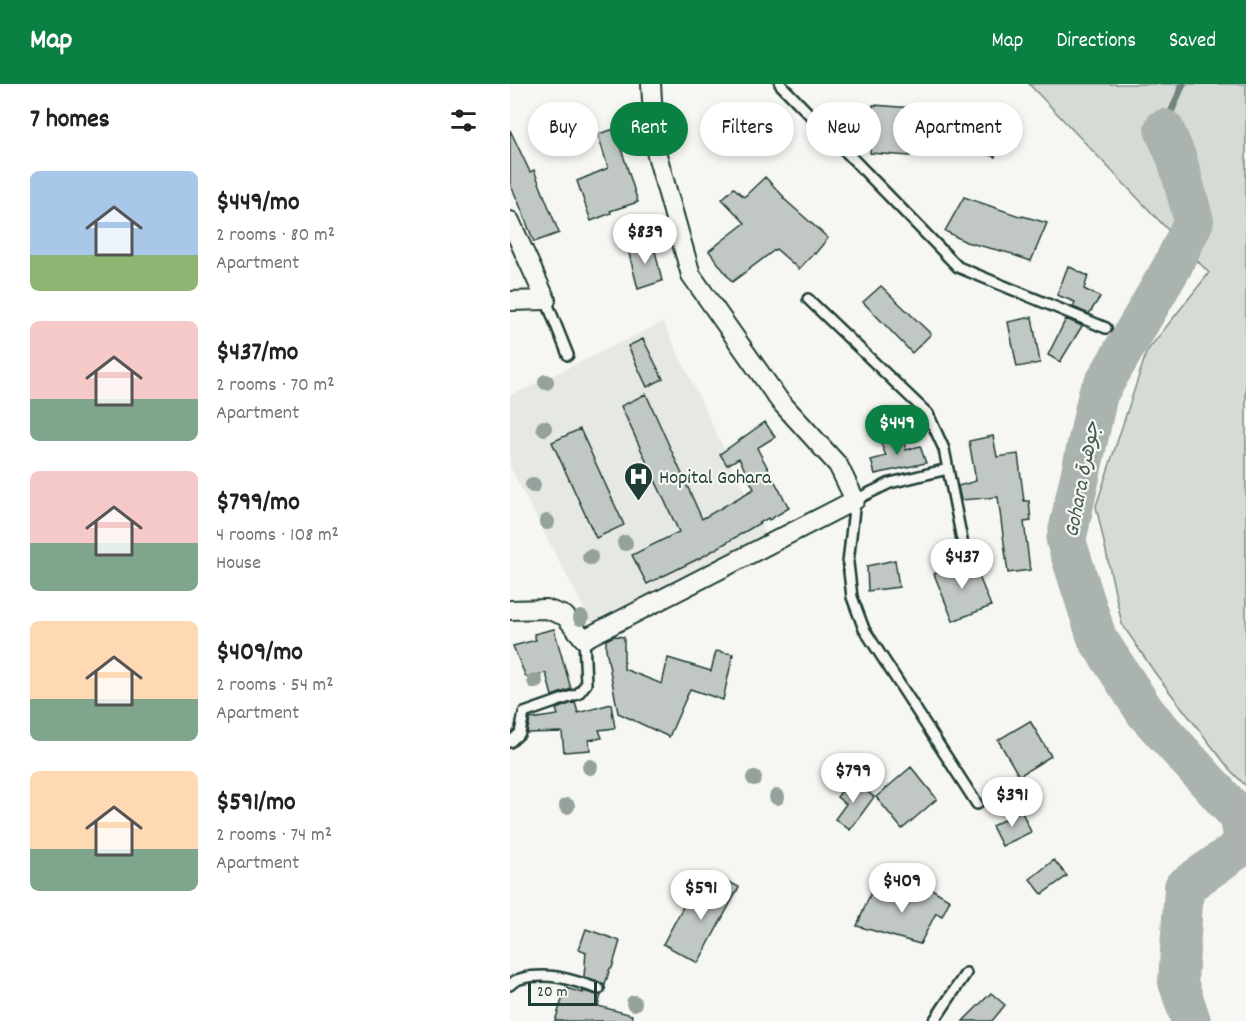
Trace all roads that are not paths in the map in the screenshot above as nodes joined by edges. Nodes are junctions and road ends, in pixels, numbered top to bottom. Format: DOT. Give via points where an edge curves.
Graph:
graph roads {
  1 [pos="651,84"];
  2 [pos="780,84"];
  3 [pos="510,221"];
  4 [pos="808,299"];
  5 [pos="546,300"];
  6 [pos="510,301"];
  7 [pos="1106,328"];
  8 [pos="568,355"];
  9 [pos="948,469"];
  10 [pos="855,500"];
  11 [pos="963,545"];
  12 [pos="510,610"];
  13 [pos="584,639"];
  14 [pos="510,742"];
  15 [pos="977,804"];
  16 [pos="966,973"];
  17 [pos="510,985"];
  18 [pos="599,989"];
  19 [pos="934,1021"];
  1 -- 10 [label="street" via="655,148 691,275 779,400 838,465"];
  2 -- 7 [label="lane" via="958,267"];
  3 -- 5 [label="street"];
  4 -- 9 [label="lane" via="928,414 944,449"];
  5 -- 6 [label="street"];
  5 -- 8 [label="lane"];
  9 -- 10 [label="lane" via="890,483"];
  9 -- 11 [label="lane"];
  10 -- 13 [label="street"];
  10 -- 15 [label="lane" via="848,563 852,597 864,629"];
  12 -- 13 [label="street" via="546,609 565,616"];
  13 -- 14 [label="lane" via="586,684 578,694 524,713 520,733"];
  16 -- 19 [label="lane"];
  17 -- 18 [label="lane" via="523,977 557,977"];
}
